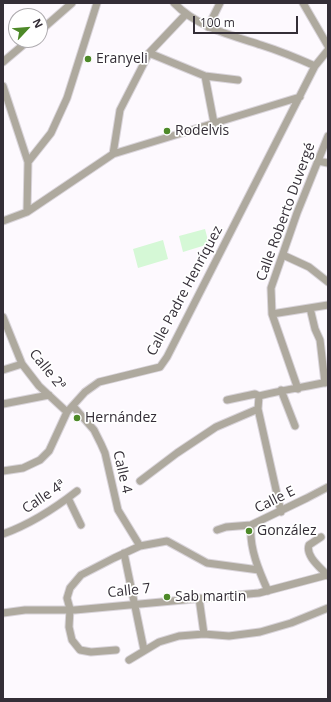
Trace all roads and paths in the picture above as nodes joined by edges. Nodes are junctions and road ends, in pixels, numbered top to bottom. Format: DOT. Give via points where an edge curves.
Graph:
graph roads {
  1 [pos="72,3"];
  2 [pos="97,3"];
  3 [pos="174,3"];
  4 [pos="220,3"];
  5 [pos="304,3"];
  6 [pos="186,14"];
  7 [pos="48,24"];
  8 [pos="208,27"];
  9 [pos="328,46"];
  10 [pos="20,48"];
  11 [pos="328,50"];
  12 [pos="150,53"];
  13 [pos="3,62"];
  14 [pos="316,66"];
  15 [pos="205,76"];
  16 [pos="238,80"];
  17 [pos="3,86"];
  18 [pos="300,97"];
  19 [pos="214,122"];
  20 [pos="328,136"];
  21 [pos="113,154"];
  22 [pos="318,161"];
  23 [pos="28,162"];
  24 [pos="328,163"];
  25 [pos="27,212"];
  26 [pos="3,220"];
  27 [pos="283,255"];
  28 [pos="328,282"];
  29 [pos="328,305"];
  30 [pos="310,308"];
  31 [pos="272,314"];
  32 [pos="3,317"];
  33 [pos="22,364"];
  34 [pos="3,370"];
  35 [pos="327,382"];
  36 [pos="298,389"];
  37 [pos="282,390"];
  38 [pos="49,395"];
  39 [pos="259,396"];
  40 [pos="227,400"];
  41 [pos="3,404"];
  42 [pos="74,406"];
  43 [pos="258,409"];
  44 [pos="67,412"];
  45 [pos="295,426"];
  46 [pos="3,471"];
  47 [pos="140,481"];
  48 [pos="328,486"];
  49 [pos="77,491"];
  50 [pos="68,498"];
  51 [pos="281,512"];
  52 [pos="81,525"];
  53 [pos="251,525"];
  54 [pos="217,530"];
  55 [pos="3,534"];
  56 [pos="321,537"];
  57 [pos="140,546"];
  58 [pos="124,554"];
  59 [pos="259,570"];
  60 [pos="327,576"];
  61 [pos="268,591"];
  62 [pos="199,598"];
  63 [pos="136,603"];
  64 [pos="328,608"];
  65 [pos="70,609"];
  66 [pos="3,612"];
  67 [pos="204,634"];
  68 [pos="116,650"];
  69 [pos="144,650"];
  70 [pos="129,660"];
  1 -- 7 [label="street"];
  2 -- 23 [label="street" via="67,98 51,133"];
  3 -- 6 [label="street"];
  4 -- 8 [label="street"];
  5 -- 9 [label="street"];
  6 -- 8 [label="street"];
  6 -- 12 [label="street"];
  8 -- 14 [label="street"];
  10 -- 13 [label="street"];
  11 -- 14 [label="street, Calle Padre Henríquez"];
  12 -- 15 [label="street"];
  12 -- 21 [label="street" via="120,110"];
  14 -- 18 [label="street, Calle Padre Henríquez"];
  15 -- 16 [label="street"];
  15 -- 19 [label="street"];
  17 -- 23 [label="street"];
  18 -- 19 [label="street"];
  18 -- 42 [label="street, Calle Padre Henríquez" via="160,367 99,382 85,392"];
  19 -- 21 [label="street"];
  20 -- 22 [label="street, Calle Roberto Duvergé"];
  21 -- 25 [label="street"];
  22 -- 24 [label="street"];
  22 -- 27 [label="street, Calle Roberto Duvergé"];
  23 -- 25 [label="street"];
  25 -- 26 [label="street"];
  27 -- 28 [label="street" via="309,267"];
  27 -- 31 [label="street, Calle Roberto Duvergé" via="271,288"];
  29 -- 30 [label="street"];
  30 -- 31 [label="street"];
  30 -- 35 [label="street" via="320,340"];
  31 -- 36 [label="street, Calle Roberto Duvergé"];
  32 -- 33 [label="street, Calle 2ª"];
  33 -- 34 [label="street"];
  33 -- 38 [label="street, Calle 2ª"];
  35 -- 36 [label="street"];
  36 -- 37 [label="street"];
  37 -- 39 [label="street"];
  37 -- 45 [label="street"];
  38 -- 41 [label="street"];
  38 -- 44 [label="street, Calle 2ª"];
  39 -- 40 [label="street" via="255,394"];
  39 -- 43 [label="street"];
  42 -- 44 [label="street, Calle Padre Henríquez"];
  42 -- 57 [label="street, Calle 4" via="94,430 101,444 118,510"];
  43 -- 47 [label="street" via="216,427"];
  43 -- 51 [label="street"];
  44 -- 46 [label="street, Calle Padre Henríquez" via="49,451 40,460 27,467"];
  48 -- 51 [label="street, Calle E"];
  49 -- 50 [label="street, Calle 4ª"];
  50 -- 52 [label="street"];
  50 -- 55 [label="street, Calle 4ª" via="23,527"];
  51 -- 53 [label="street, Calle E"];
  53 -- 54 [label="street"];
  53 -- 59 [label="street, Calle E" via="252,544"];
  56 -- 60 [label="street" via="307,549"];
  57 -- 58 [label="street"];
  57 -- 59 [label="street" via="167,541 207,562"];
  58 -- 63 [label="street"];
  58 -- 65 [label="street" via="81,575 70,588 67,598"];
  59 -- 61 [label="street, Calle E"];
  60 -- 61 [label="street, Calle 7"];
  61 -- 62 [label="street, Calle 7"];
  62 -- 63 [label="street, Calle 7"];
  62 -- 67 [label="street"];
  63 -- 65 [label="street, Calle 7"];
  63 -- 69 [label="street"];
  64 -- 67 [label="street" via="260,632 230,636"];
  65 -- 66 [label="street, Calle 7"];
  65 -- 68 [label="street" via="69,627 72,640 80,650"];
  67 -- 69 [label="street" via="179,636"];
  69 -- 70 [label="street"];
}
